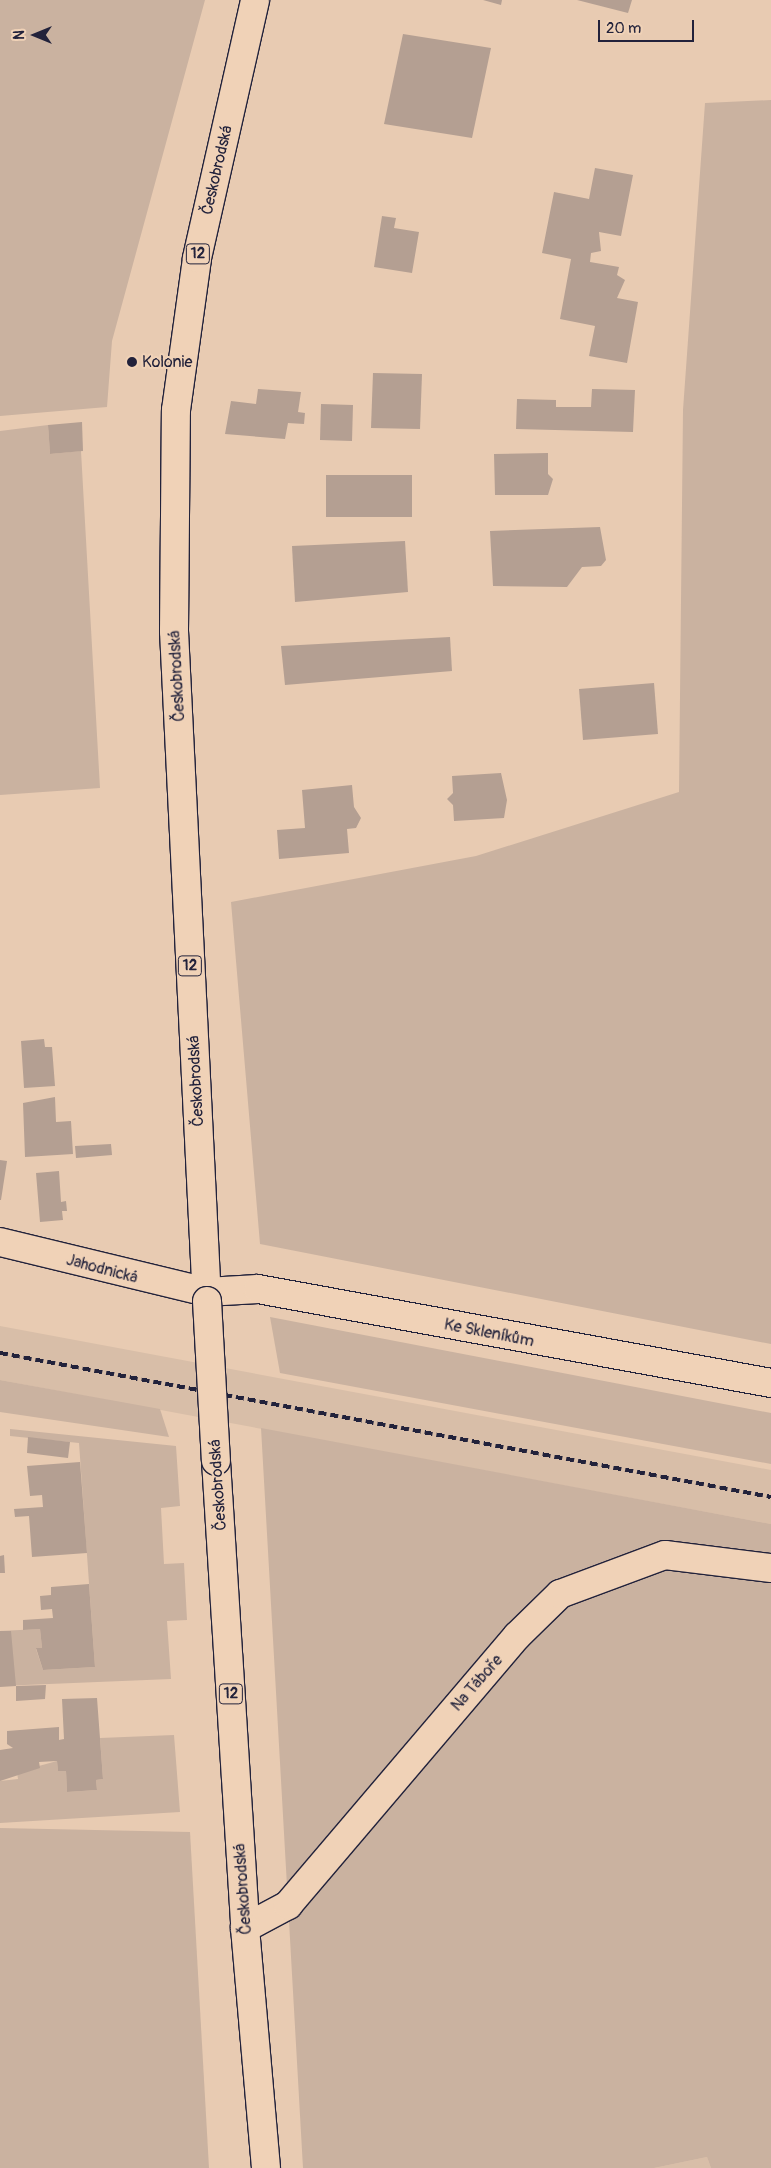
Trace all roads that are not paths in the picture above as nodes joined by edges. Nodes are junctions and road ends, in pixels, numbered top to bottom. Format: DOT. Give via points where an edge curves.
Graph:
graph roads {
  1 [pos="255,0"];
  2 [pos="0,1242"];
  3 [pos="206,1296"];
  4 [pos="771,1383"];
  5 [pos="771,1568"];
  6 [pos="245,1928"];
  7 [pos="266,2168"];
  1 -- 3 [label="main road, Českobrodská / 12" via="197,258 176,410 174,631"];
  2 -- 3 [label="main road, Jahodnická"];
  3 -- 4 [label="main road, Ke Skleníkům" via="258,1289"];
  3 -- 6 [label="main road, Českobrodská / 12, bridge"];
  5 -- 6 [label="main road, Na Táboře" via="665,1555 560,1594 517,1636 288,1905"];
  6 -- 7 [label="main road, Českobrodská / 12"];
}
